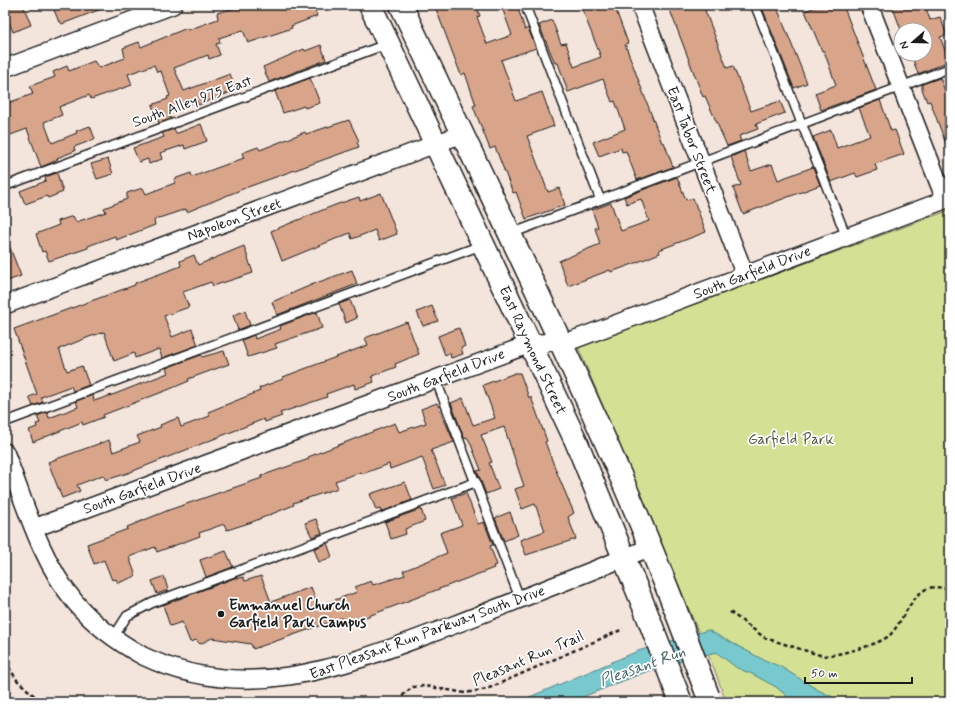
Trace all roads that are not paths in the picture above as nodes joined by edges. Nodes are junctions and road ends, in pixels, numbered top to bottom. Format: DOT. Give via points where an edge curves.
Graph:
graph roads {
  1 [pos="173,5"];
  2 [pos="370,5"];
  3 [pos="401,5"];
  4 [pos="525,5"];
  5 [pos="640,5"];
  6 [pos="755,5"];
  7 [pos="869,5"];
  8 [pos="388,43"];
  9 [pos="5,68"];
  10 [pos="950,68"];
  11 [pos="901,87"];
  12 [pos="802,124"];
  13 [pos="462,134"];
  14 [pos="436,144"];
  15 [pos="701,162"];
  16 [pos="5,186"];
  17 [pos="947,198"];
  18 [pos="600,200"];
  19 [pos="509,234"];
  20 [pos="846,236"];
  21 [pos="483,244"];
  22 [pos="744,275"];
  23 [pos="5,305"];
  24 [pos="559,341"];
  25 [pos="530,344"];
  26 [pos="436,380"];
  27 [pos="5,422"];
  28 [pos="5,452"];
  29 [pos="476,482"];
  30 [pos="34,528"];
  31 [pos="651,547"];
  32 [pos="624,558"];
  33 [pos="520,599"];
  34 [pos="113,638"];
  35 [pos="710,699"];
  36 [pos="680,701"];
  1 -- 9 [label="street"];
  2 -- 8 [label="main road, East Raymond Street"];
  3 -- 13 [label="main road, East Raymond Street"];
  4 -- 18 [label="lane"];
  5 -- 15 [label="street, East Tabor Street"];
  6 -- 12 [label="lane"];
  7 -- 11 [label="street"];
  8 -- 14 [label="main road, East Raymond Street"];
  8 -- 16 [label="lane, South Alley 975 East"];
  10 -- 11 [label="lane"];
  11 -- 12 [label="lane"];
  11 -- 17 [label="street"];
  12 -- 15 [label="lane"];
  12 -- 20 [label="lane"];
  13 -- 14 [label="street, Napoleon Street"];
  13 -- 19 [label="main road, East Raymond Street"];
  14 -- 21 [label="main road, East Raymond Street"];
  14 -- 23 [label="street, Napoleon Street"];
  15 -- 18 [label="lane"];
  15 -- 22 [label="street, East Tabor Street"];
  17 -- 20 [label="street, South Garfield Drive"];
  18 -- 19 [label="lane"];
  19 -- 24 [label="main road, East Raymond Street"];
  20 -- 22 [label="street, South Garfield Drive"];
  21 -- 25 [label="main road, East Raymond Street"];
  21 -- 27 [label="lane"];
  22 -- 24 [label="street, South Garfield Drive" via="572,340"];
  24 -- 25 [label="street, South Garfield Drive"];
  24 -- 31 [label="main road, East Raymond Street"];
  25 -- 26 [label="street, South Garfield Drive"];
  25 -- 32 [label="main road, East Raymond Street" via="576,441"];
  26 -- 29 [label="lane"];
  26 -- 30 [label="street, South Garfield Drive"];
  28 -- 30 [label="street, East Pleasant Run Parkway South Drive"];
  29 -- 33 [label="lane"];
  29 -- 34 [label="lane" via="152,602 127,616"];
  30 -- 34 [label="street, East Pleasant Run Parkway South Drive" via="49,563 64,587 84,613"];
  31 -- 32 [label="street, East Pleasant Run Parkway South Drive"];
  31 -- 35 [label="main road, East Raymond Street, bridge"];
  32 -- 33 [label="street, East Pleasant Run Parkway South Drive"];
  32 -- 36 [label="main road, East Raymond Street, bridge"];
  33 -- 34 [label="street, East Pleasant Run Parkway South Drive" via="337,668 274,683 225,683 196,676 159,664"];
}
